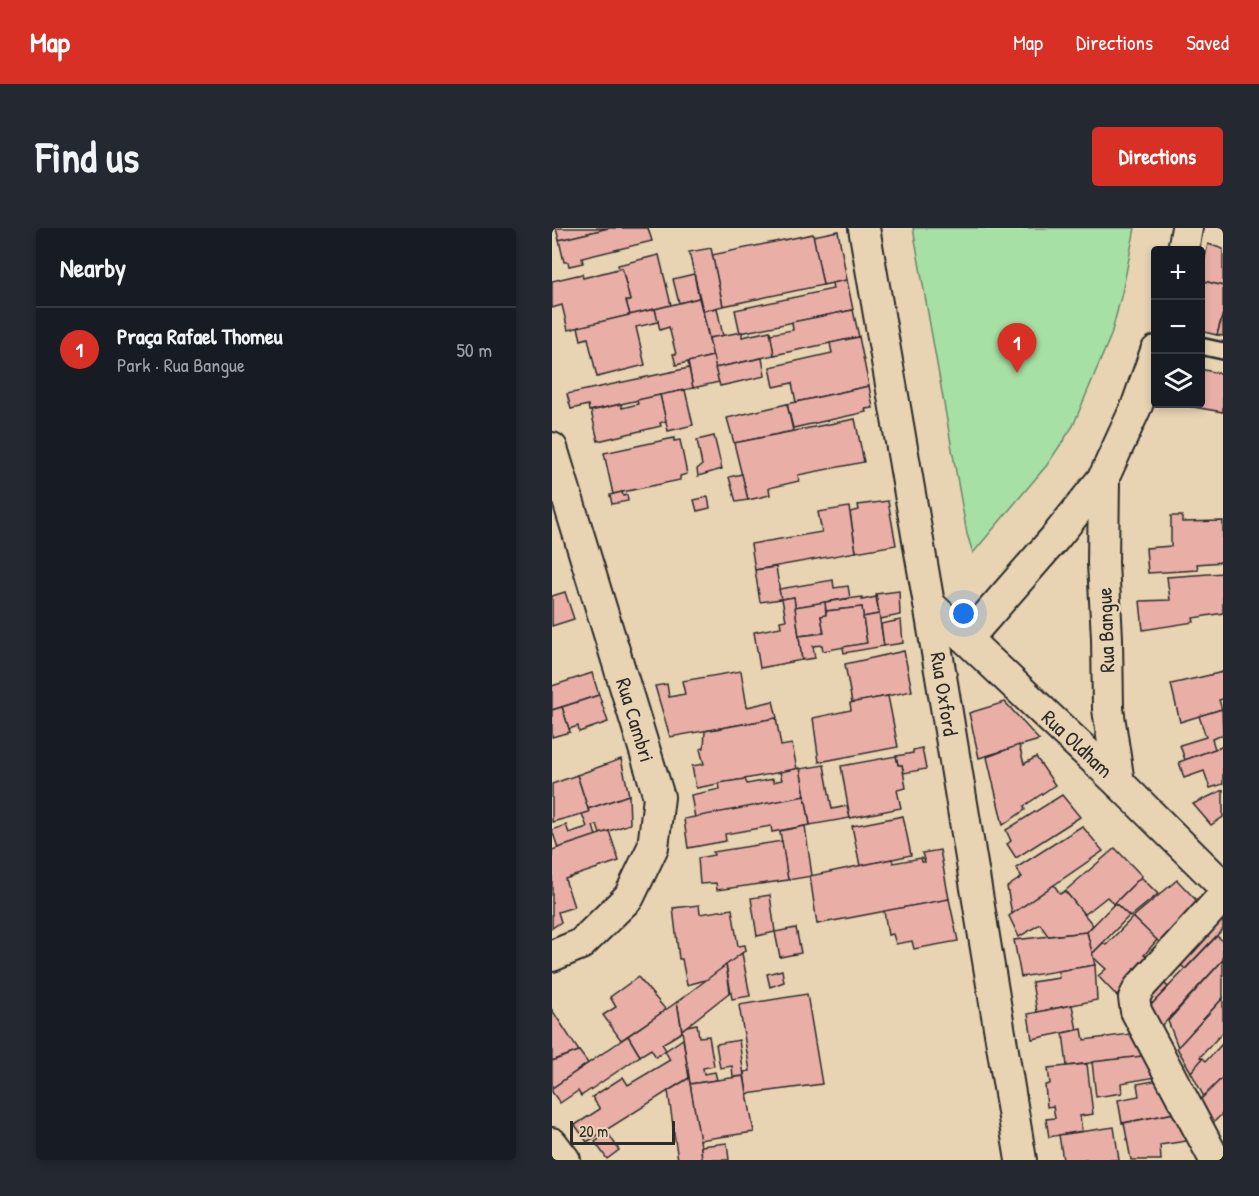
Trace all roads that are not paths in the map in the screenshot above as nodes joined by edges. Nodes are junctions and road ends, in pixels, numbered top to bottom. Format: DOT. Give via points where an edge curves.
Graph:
graph roads {
  1 [pos="864,228"];
  2 [pos="1187,228"];
  3 [pos="1184,246"];
  4 [pos="1205,347"];
  5 [pos="1223,351"];
  6 [pos="1154,354"];
  7 [pos="552,448"];
  8 [pos="1104,477"];
  9 [pos="929,604"];
  10 [pos="967,639"];
  11 [pos="1119,783"];
  12 [pos="1223,886"];
  13 [pos="1223,896"];
  14 [pos="552,956"];
  15 [pos="552,1143"];
  16 [pos="565,1160"];
  17 [pos="1021,1160"];
  18 [pos="1215,1160"];
  1 -- 9 [label="street, Rua Oxford"];
  2 -- 3 [label="street"];
  4 -- 5 [label="lane"];
  6 -- 8 [label="street, Rua Bangue" via="1137,405"];
  7 -- 14 [label="street, Rua Cambri" via="659,797 653,847 629,897 581,944"];
  8 -- 10 [label="street, Rua Bangue"];
  8 -- 11 [label="street, Rua Bangue" via="1108,709"];
  9 -- 10 [label="street, Rua Oldham"];
  9 -- 17 [label="street, Rua Oxford"];
  10 -- 11 [label="street, Rua Oldham"];
  11 -- 12 [label="street, Rua Oldham"];
  13 -- 18 [label="street" via="1138,988 1134,998 1136,1011"];
  15 -- 16 [label="street"];
}
